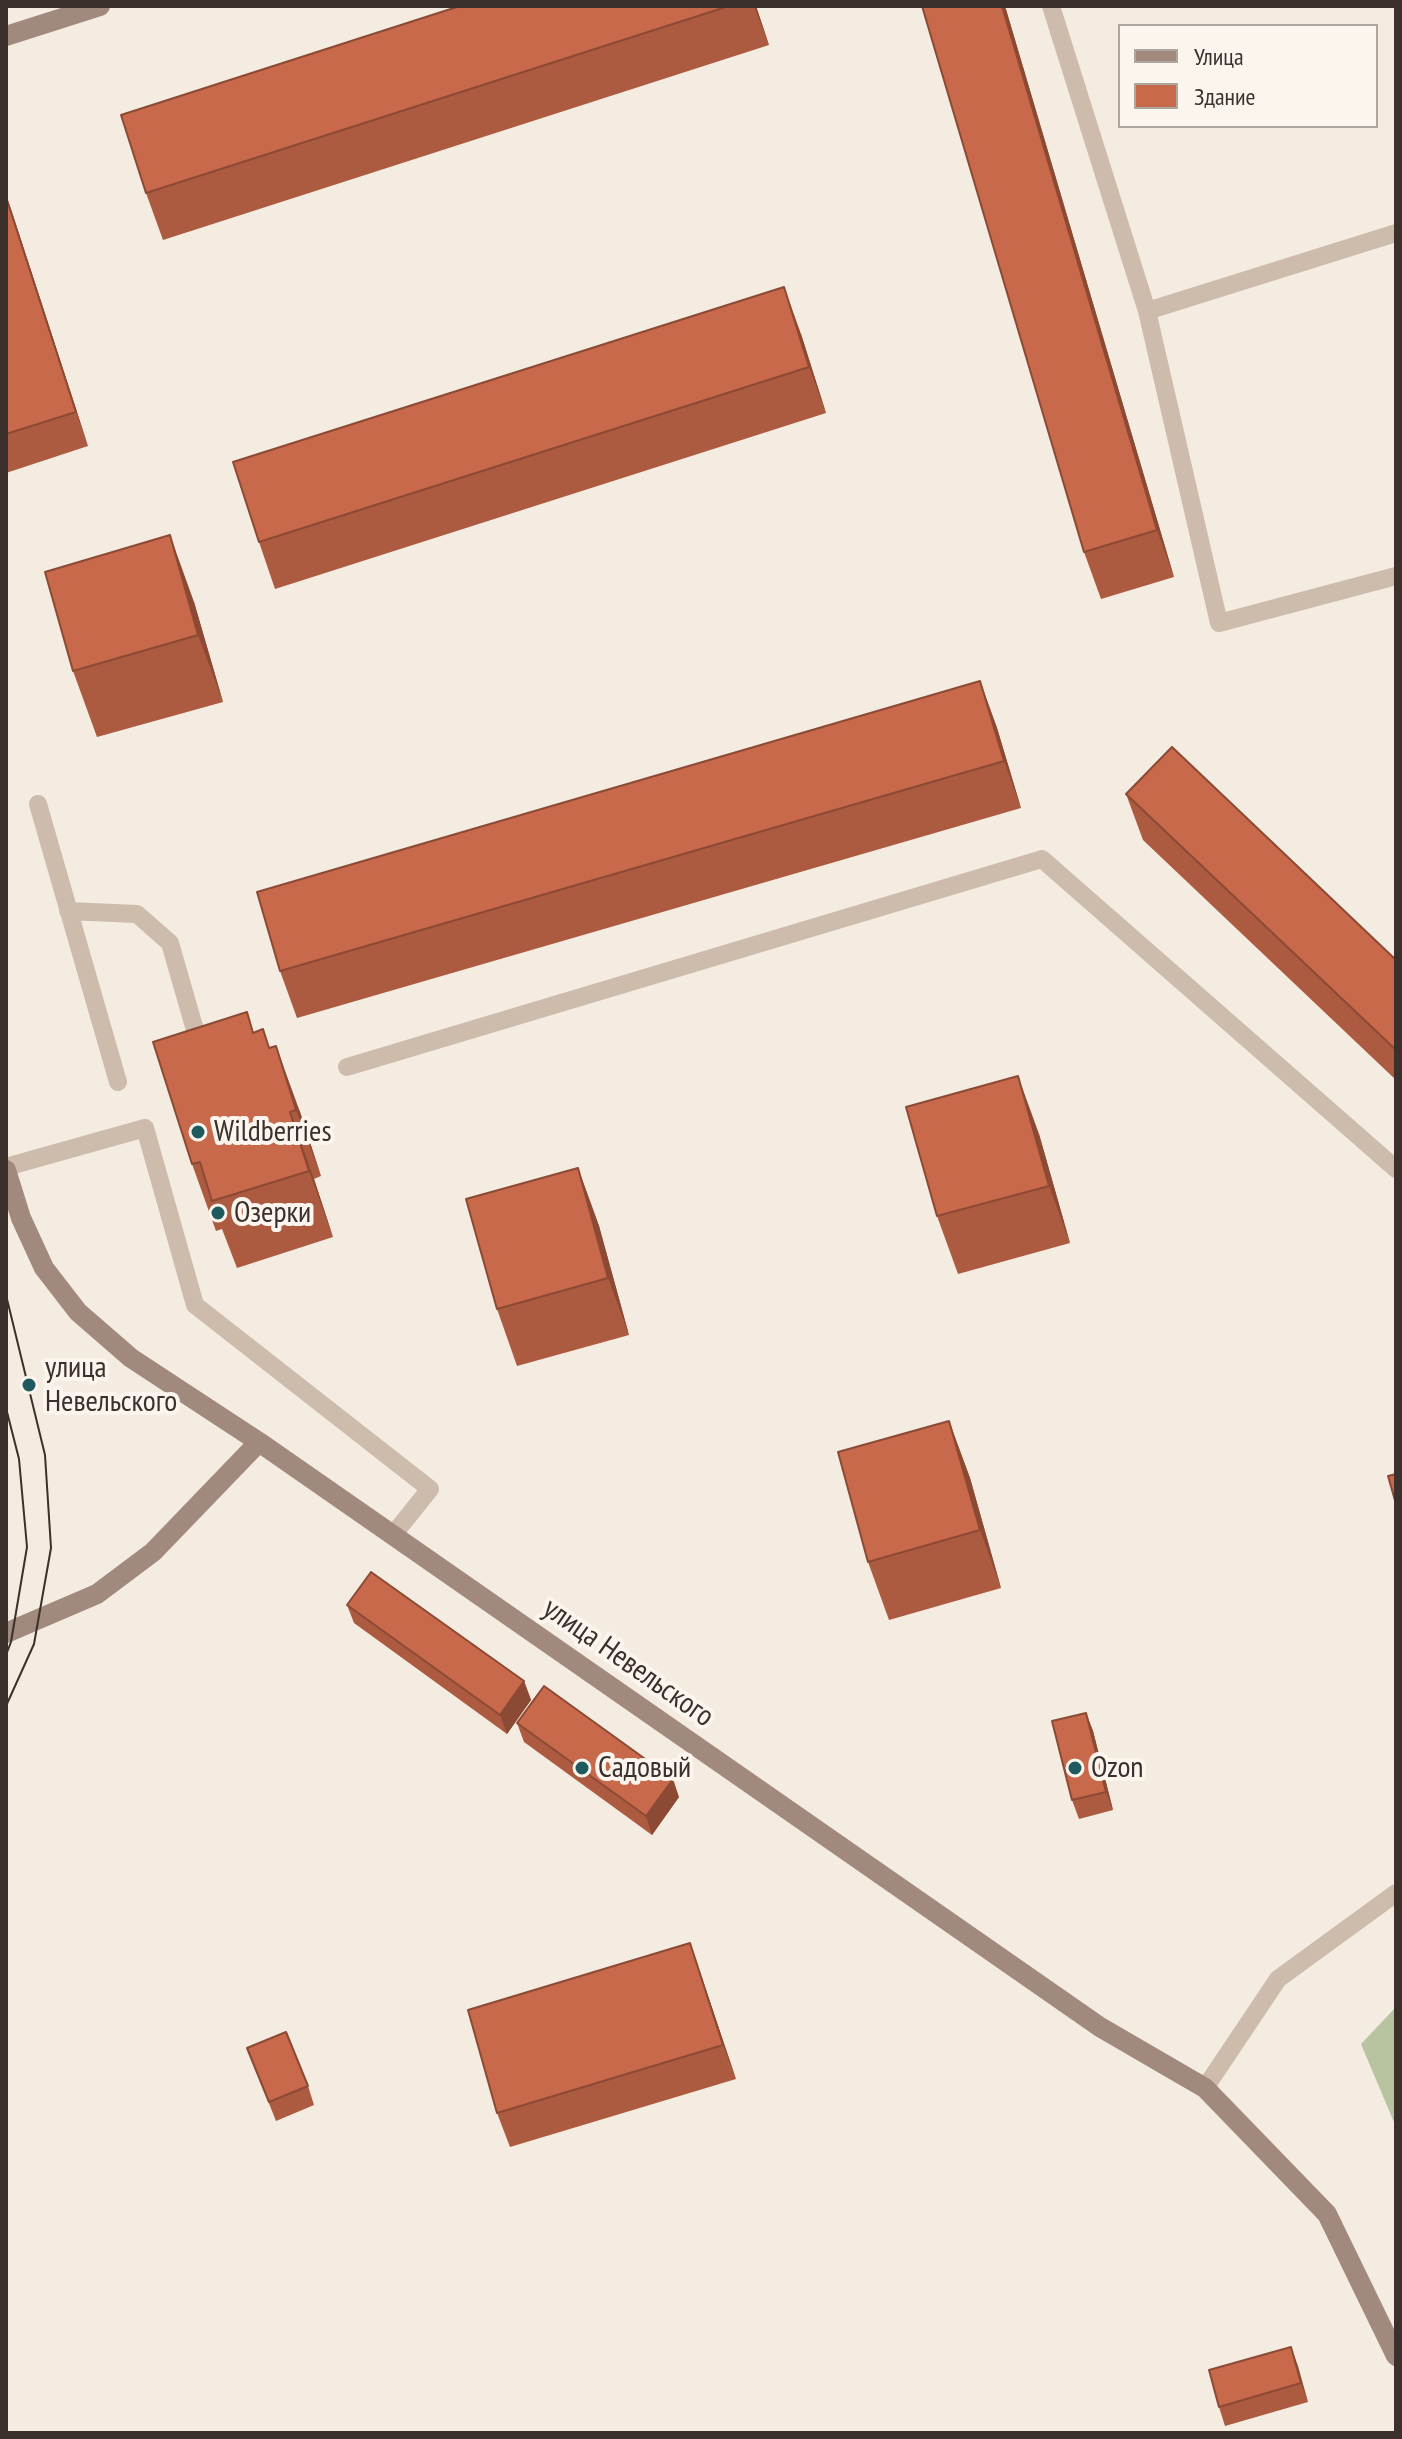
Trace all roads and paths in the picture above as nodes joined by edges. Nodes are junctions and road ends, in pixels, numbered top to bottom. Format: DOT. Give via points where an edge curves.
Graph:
graph roads {
  1 [pos="100,6"];
  2 [pos="1051,6"];
  3 [pos="6,36"];
  4 [pos="1396,233"];
  5 [pos="1147,311"];
  6 [pos="1396,576"];
  7 [pos="38,804"];
  8 [pos="68,911"];
  9 [pos="201,1051"];
  10 [pos="347,1067"];
  11 [pos="118,1082"];
  12 [pos="6,1168"];
  13 [pos="1396,1169"];
  14 [pos="259,1442"];
  15 [pos="393,1535"];
  16 [pos="6,1633"];
  17 [pos="1396,1893"];
  18 [pos="1205,2088"];
  19 [pos="1396,2356"];
  1 -- 3 [label="street"];
  2 -- 5 [label="lane"];
  4 -- 5 [label="lane"];
  5 -- 6 [label="lane" via="1219,623"];
  7 -- 8 [label="lane"];
  8 -- 9 [label="lane" via="137,914 170,943"];
  8 -- 11 [label="lane"];
  10 -- 13 [label="lane" via="1042,859"];
  12 -- 14 [label="street, улица Невельского" via="44,1268 78,1312 131,1358"];
  12 -- 15 [label="lane" via="145,1128 195,1305 430,1489"];
  14 -- 15 [label="street, улица Невельского"];
  14 -- 16 [label="street" via="153,1552 97,1594"];
  15 -- 18 [label="street, улица Невельского" via="1100,2027"];
  17 -- 18 [label="lane" via="1278,1979"];
  18 -- 19 [label="street, улица Невельского" via="1327,2214"];
}
